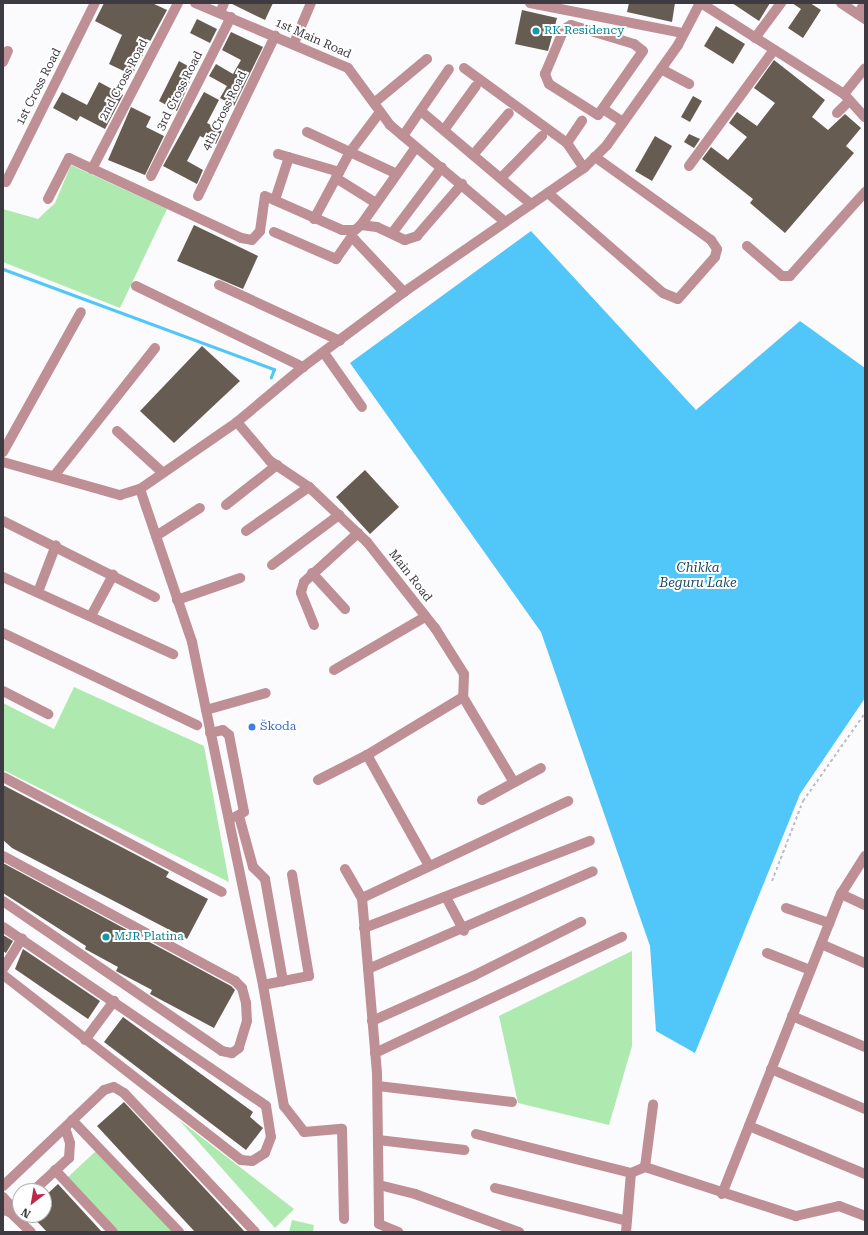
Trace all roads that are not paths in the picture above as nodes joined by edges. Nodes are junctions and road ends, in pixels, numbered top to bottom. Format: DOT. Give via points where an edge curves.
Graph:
graph roads {
  1 [pos="95,3"];
  2 [pos="178,3"];
  3 [pos="195,3"];
  4 [pos="224,3"];
  5 [pos="311,3"];
  6 [pos="530,3"];
  7 [pos="700,3"];
  8 [pos="781,3"];
  9 [pos="841,3"];
  10 [pos="865,3"];
  11 [pos="220,13"];
  12 [pos="589,15"];
  13 [pos="231,17"];
  14 [pos="861,17"];
  15 [pos="588,29"];
  16 [pos="683,33"];
  17 [pos="276,36"];
  18 [pos="755,38"];
  19 [pos="294,43"];
  20 [pos="774,50"];
  21 [pos="8,51"];
  22 [pos="427,59"];
  23 [pos="3,62"];
  24 [pos="464,68"];
  25 [pos="865,68"];
  26 [pos="449,69"];
  27 [pos="661,69"];
  28 [pos="689,84"];
  29 [pos="476,86"];
  30 [pos="846,98"];
  31 [pos="377,107"];
  32 [pos="603,109"];
  33 [pos="422,112"];
  34 [pos="509,113"];
  35 [pos="837,113"];
  36 [pos="865,117"];
  37 [pos="582,121"];
  38 [pos="623,122"];
  39 [pos="444,130"];
  40 [pos="307,132"];
  41 [pos="403,136"];
  42 [pos="542,136"];
  43 [pos="567,142"];
  44 [pos="416,147"];
  45 [pos="350,152"];
  46 [pos="278,154"];
  47 [pos="473,155"];
  48 [pos="289,157"];
  49 [pos="595,157"];
  50 [pos="689,166"];
  51 [pos="442,167"];
  52 [pos="92,168"];
  53 [pos="584,168"];
  54 [pos="396,173"];
  55 [pos="338,175"];
  56 [pos="152,176"];
  57 [pos="501,178"];
  58 [pos="6,182"];
  59 [pos="462,184"];
  60 [pos="865,192"];
  61 [pos="548,193"];
  62 [pos="198,196"];
  63 [pos="48,199"];
  64 [pos="275,200"];
  65 [pos="376,203"];
  66 [pos="531,204"];
  67 [pos="314,219"];
  68 [pos="505,222"];
  69 [pos="361,225"];
  70 [pos="274,232"];
  71 [pos="393,232"];
  72 [pos="747,246"];
  73 [pos="219,285"];
  74 [pos="136,286"];
  75 [pos="404,292"];
  76 [pos="81,312"];
  77 [pos="340,341"];
  78 [pos="155,348"];
  79 [pos="324,353"];
  80 [pos="303,367"];
  81 [pos="362,407"];
  82 [pos="237,422"];
  83 [pos="117,431"];
  84 [pos="3,452"];
  85 [pos="3,462"];
  86 [pos="277,465"];
  87 [pos="163,473"];
  88 [pos="54,476"];
  89 [pos="309,487"];
  90 [pos="140,489"];
  91 [pos="226,505"];
  92 [pos="200,508"];
  93 [pos="339,515"];
  94 [pos="3,521"];
  95 [pos="246,531"];
  96 [pos="358,533"];
  97 [pos="156,536"];
  98 [pos="56,545"];
  99 [pos="272,565"];
  100 [pos="312,573"];
  101 [pos="113,575"];
  102 [pos="3,577"];
  103 [pos="240,578"];
  104 [pos="38,592"];
  105 [pos="155,597"];
  106 [pos="177,600"];
  107 [pos="345,609"];
  108 [pos="91,616"];
  109 [pos="425,617"];
  110 [pos="314,625"];
  111 [pos="3,633"];
  112 [pos="173,654"];
  113 [pos="334,670"];
  114 [pos="3,691"];
  115 [pos="266,693"];
  116 [pos="463,697"];
  117 [pos="206,710"];
  118 [pos="48,714"];
  119 [pos="198,726"];
  120 [pos="210,733"];
  121 [pos="367,755"];
  122 [pos="541,768"];
  123 [pos="3,777"];
  124 [pos="318,780"];
  125 [pos="513,781"];
  126 [pos="482,800"];
  127 [pos="568,801"];
  128 [pos="239,816"];
  129 [pos="228,817"];
  130 [pos="590,841"];
  131 [pos="3,856"];
  132 [pos="865,856"];
  133 [pos="428,864"];
  134 [pos="345,869"];
  135 [pos="593,871"];
  136 [pos="292,874"];
  137 [pos="222,892"];
  138 [pos="841,894"];
  139 [pos="362,898"];
  140 [pos="447,899"];
  141 [pos="3,901"];
  142 [pos="865,905"];
  143 [pos="786,908"];
  144 [pos="581,922"];
  145 [pos="829,923"];
  146 [pos="3,926"];
  147 [pos="364,928"];
  148 [pos="464,931"];
  149 [pos="622,937"];
  150 [pos="22,939"];
  151 [pos="821,944"];
  152 [pos="767,953"];
  153 [pos="865,963"];
  154 [pos="3,970"];
  155 [pos="368,970"];
  156 [pos="810,970"];
  157 [pos="3,975"];
  158 [pos="283,981"];
  159 [pos="263,985"];
  160 [pos="114,1001"];
  161 [pos="792,1016"];
  162 [pos="372,1021"];
  163 [pos="85,1040"];
  164 [pos="865,1047"];
  165 [pos="375,1053"];
  166 [pos="771,1069"];
  167 [pos="378,1086"];
  168 [pos="512,1102"];
  169 [pos="653,1105"];
  170 [pos="865,1109"];
  171 [pos="72,1120"];
  172 [pos="749,1126"];
  173 [pos="65,1128"];
  174 [pos="476,1134"];
  175 [pos="378,1140"];
  176 [pos="464,1150"];
  177 [pos="645,1166"];
  178 [pos="55,1170"];
  179 [pos="631,1173"];
  180 [pos="865,1174"];
  181 [pos="41,1183"];
  182 [pos="379,1185"];
  183 [pos="3,1186"];
  184 [pos="495,1188"];
  185 [pos="722,1194"];
  186 [pos="3,1198"];
  187 [pos="7,1211"];
  188 [pos="865,1216"];
  189 [pos="344,1219"];
  190 [pos="627,1221"];
  191 [pos="31,1232"];
  192 [pos="113,1232"];
  193 [pos="179,1232"];
  194 [pos="255,1232"];
  195 [pos="398,1232"];
  196 [pos="519,1232"];
  197 [pos="626,1232"];
  1 -- 58 [label="street, 1st Cross Road"];
  2 -- 52 [label="street, 2nd Cross Road"];
  3 -- 11 [label="street, 1st Main Road"];
  4 -- 11 [label="street"];
  5 -- 19 [label="street"];
  6 -- 12 [label="street"];
  7 -- 16 [label="street"];
  7 -- 18 [label="street"];
  8 -- 18 [label="street"];
  9 -- 14 [label="street"];
  10 -- 14 [label="street"];
  11 -- 13 [label="street, 1st Main Road"];
  12 -- 15 [label="street"];
  12 -- 16 [label="street"];
  13 -- 17 [label="street, 1st Main Road"];
  13 -- 56 [label="street, 3rd Cross Road"];
  15 -- 32 [label="street" via="634,44 643,52"];
  15 -- 32 [label="street" via="571,25 564,29 545,74 549,84 592,112 598,115"];
  16 -- 27 [label="street"];
  17 -- 19 [label="street, 1st Main Road"];
  17 -- 62 [label="street, 4th Cross Road"];
  18 -- 20 [label="street"];
  19 -- 31 [label="street, 1st Main Road" via="348,68"];
  20 -- 30 [label="street"];
  20 -- 50 [label="street"];
  21 -- 23 [label="street"];
  22 -- 31 [label="street"];
  24 -- 43 [label="street"];
  25 -- 30 [label="street"];
  26 -- 33 [label="street"];
  27 -- 28 [label="street"];
  27 -- 38 [label="street"];
  29 -- 39 [label="street"];
  30 -- 35 [label="street"];
  30 -- 36 [label="street"];
  31 -- 41 [label="street, 1st Main Road"];
  31 -- 45 [label="street"];
  32 -- 38 [label="street"];
  33 -- 39 [label="street"];
  33 -- 41 [label="street"];
  34 -- 47 [label="street"];
  37 -- 43 [label="street"];
  38 -- 49 [label="street"];
  39 -- 47 [label="street"];
  40 -- 45 [label="street"];
  41 -- 44 [label="street, 1st Main Road"];
  42 -- 57 [label="street"];
  43 -- 53 [label="street"];
  44 -- 51 [label="street, 1st Main Road"];
  44 -- 54 [label="street"];
  45 -- 54 [label="street"];
  45 -- 55 [label="street"];
  46 -- 48 [label="street"];
  47 -- 57 [label="street"];
  48 -- 55 [label="street"];
  48 -- 64 [label="street"];
  49 -- 53 [label="street"];
  49 -- 61 [label="street" via="711,240 717,249 715,257 678,299 663,293"];
  51 -- 59 [label="street, 1st Main Road"];
  51 -- 71 [label="street"];
  52 -- 63 [label="street" via="69,158"];
  52 -- 64 [label="street" via="241,238 252,240 260,231 265,196"];
  53 -- 61 [label="street"];
  54 -- 65 [label="street"];
  55 -- 65 [label="street"];
  55 -- 67 [label="street"];
  57 -- 66 [label="street"];
  59 -- 68 [label="street, 1st Main Road"];
  59 -- 71 [label="street" via="417,236 405,240"];
  60 -- 72 [label="street" via="790,276 782,276"];
  61 -- 66 [label="street"];
  64 -- 67 [label="street"];
  65 -- 69 [label="street"];
  66 -- 68 [label="street"];
  67 -- 69 [label="street" via="342,230 355,230"];
  68 -- 75 [label="street"];
  69 -- 71 [label="street"];
  70 -- 75 [label="street" via="336,259 350,239 354,239"];
  73 -- 77 [label="street"];
  74 -- 80 [label="street"];
  75 -- 77 [label="street"];
  76 -- 84 [label="street"];
  77 -- 79 [label="street"];
  78 -- 88 [label="street"];
  79 -- 80 [label="street"];
  79 -- 81 [label="street"];
  80 -- 82 [label="street"];
  82 -- 86 [label="street, Main Road"];
  82 -- 87 [label="street"];
  83 -- 87 [label="street"];
  85 -- 88 [label="street"];
  86 -- 89 [label="street, Main Road"];
  86 -- 91 [label="street"];
  87 -- 90 [label="street"];
  88 -- 90 [label="street" via="120,495"];
  89 -- 93 [label="street, Main Road"];
  89 -- 95 [label="street"];
  90 -- 97 [label="street"];
  92 -- 97 [label="street"];
  93 -- 96 [label="street, Main Road"];
  93 -- 99 [label="street"];
  94 -- 98 [label="street"];
  96 -- 100 [label="street"];
  96 -- 109 [label="street, Main Road"];
  97 -- 106 [label="street"];
  98 -- 101 [label="street"];
  98 -- 104 [label="street"];
  100 -- 107 [label="street"];
  100 -- 110 [label="street" via="301,592"];
  101 -- 105 [label="street"];
  101 -- 108 [label="street"];
  102 -- 104 [label="street"];
  103 -- 106 [label="street"];
  104 -- 108 [label="street"];
  106 -- 117 [label="street" via="192,642"];
  108 -- 112 [label="street"];
  109 -- 113 [label="street"];
  109 -- 116 [label="street, Main Road" via="464,674"];
  111 -- 119 [label="street"];
  114 -- 118 [label="street"];
  115 -- 117 [label="street"];
  116 -- 121 [label="street"];
  116 -- 125 [label="street"];
  117 -- 120 [label="street"];
  120 -- 128 [label="street" via="223,730 229,736 244,812"];
  120 -- 129 [label="street"];
  121 -- 124 [label="street"];
  121 -- 133 [label="street"];
  122 -- 125 [label="street"];
  123 -- 137 [label="street"];
  125 -- 126 [label="street"];
  127 -- 133 [label="street"];
  128 -- 129 [label="street"];
  128 -- 158 [label="street" via="253,867 265,879"];
  129 -- 159 [label="street"];
  130 -- 140 [label="street"];
  131 -- 141 [label="street" via="235,981 242,988 246,1003 247,1021 239,1048 232,1053 222,1051"];
  132 -- 138 [label="street"];
  133 -- 139 [label="street"];
  134 -- 139 [label="street"];
  135 -- 148 [label="street"];
  136 -- 158 [label="street" via="309,976"];
  138 -- 142 [label="street"];
  138 -- 145 [label="street"];
  139 -- 147 [label="street"];
  140 -- 147 [label="street"];
  140 -- 148 [label="street"];
  143 -- 145 [label="street"];
  144 -- 162 [label="street" via="473,976"];
  145 -- 151 [label="street"];
  146 -- 150 [label="street"];
  147 -- 155 [label="street"];
  148 -- 155 [label="street"];
  149 -- 165 [label="street"];
  150 -- 154 [label="street"];
  150 -- 160 [label="street"];
  151 -- 153 [label="street"];
  151 -- 156 [label="street"];
  152 -- 156 [label="street"];
  155 -- 162 [label="street"];
  156 -- 161 [label="street"];
  157 -- 163 [label="street"];
  158 -- 159 [label="street"];
  159 -- 189 [label="street" via="284,1106 304,1132 342,1129"];
  160 -- 163 [label="street"];
  160 -- 163 [label="street" via="266,1106 271,1137 265,1153 252,1161 241,1160"];
  161 -- 164 [label="street"];
  161 -- 166 [label="street"];
  162 -- 165 [label="street"];
  165 -- 167 [label="street"];
  166 -- 170 [label="street"];
  166 -- 172 [label="street"];
  167 -- 168 [label="street"];
  167 -- 175 [label="street"];
  169 -- 177 [label="street"];
  171 -- 173 [label="street"];
  171 -- 193 [label="street"];
  171 -- 194 [label="street" via="104,1090 114,1087 124,1093"];
  172 -- 180 [label="street"];
  172 -- 185 [label="street"];
  173 -- 178 [label="street" via="70,1152"];
  173 -- 183 [label="street"];
  174 -- 179 [label="street"];
  175 -- 176 [label="street"];
  175 -- 182 [label="street"];
  177 -- 179 [label="street"];
  177 -- 185 [label="street"];
  178 -- 181 [label="street"];
  178 -- 192 [label="street"];
  179 -- 190 [label="street"];
  182 -- 195 [label="street" via="380,1224"];
  182 -- 196 [label="street" via="415,1194"];
  184 -- 190 [label="street"];
  185 -- 188 [label="street" via="796,1216 839,1206"];
  186 -- 187 [label="street" via="9,1204"];
  187 -- 191 [label="street"];
  190 -- 197 [label="street"];
}
